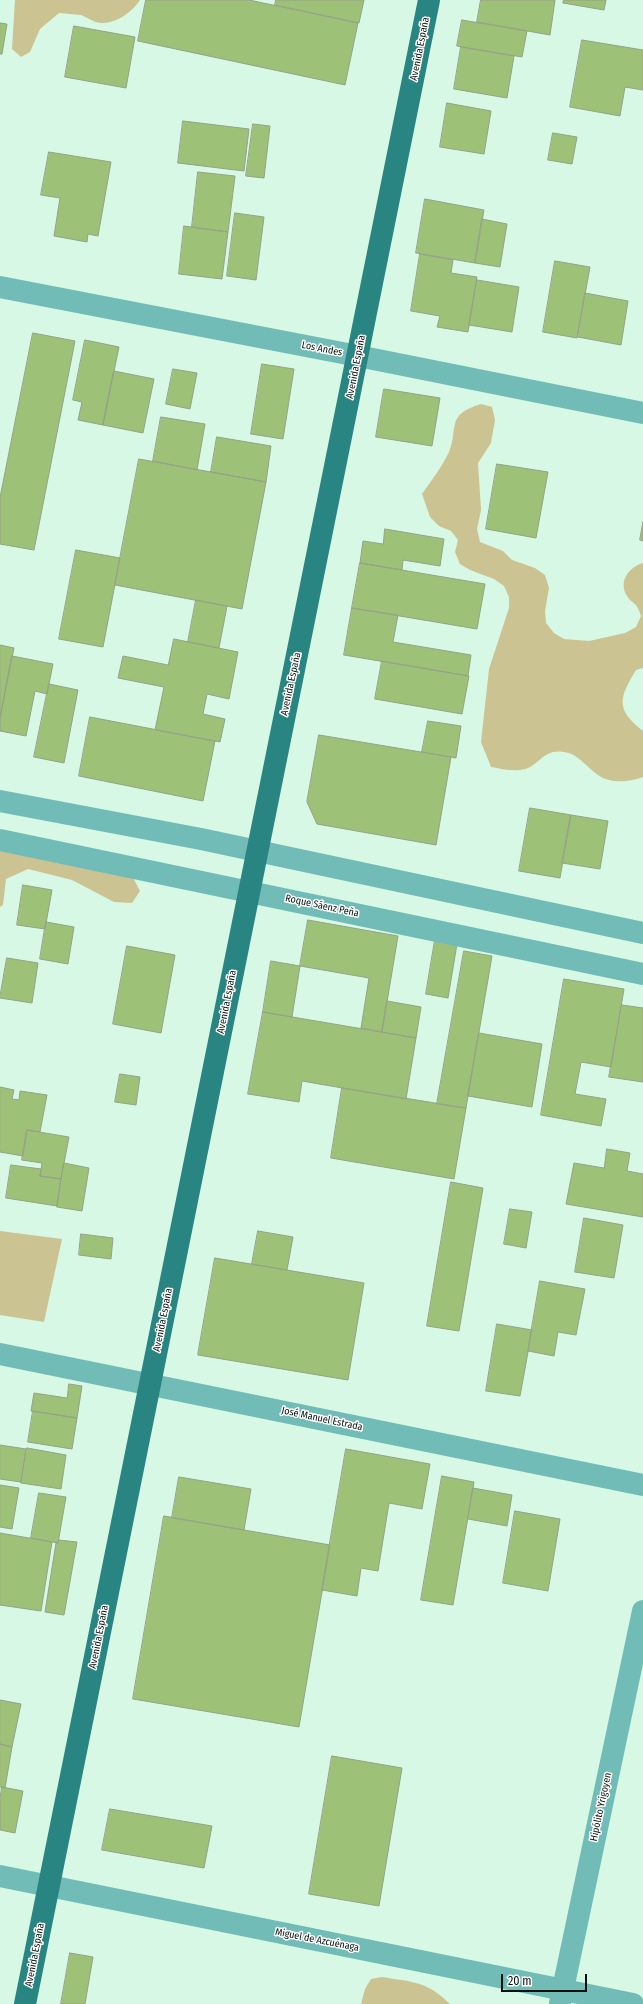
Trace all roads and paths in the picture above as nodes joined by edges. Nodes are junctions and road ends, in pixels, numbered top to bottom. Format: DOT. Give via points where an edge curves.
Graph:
graph roads {
  1 [pos="429,0"];
  2 [pos="0,287"];
  3 [pos="358,356"];
  4 [pos="643,413"];
  5 [pos="0,801"];
  6 [pos="0,840"];
  7 [pos="257,851"];
  8 [pos="249,891"];
  9 [pos="643,933"];
  10 [pos="643,974"];
  11 [pos="0,1354"];
  12 [pos="150,1384"];
  13 [pos="643,1485"];
  14 [pos="643,1611"];
  15 [pos="0,1876"];
  16 [pos="49,1886"];
  17 [pos="561,1997"];
  18 [pos="25,2004"];
  19 [pos="633,2004"];
  1 -- 3 [label="main road, Avenida España"];
  2 -- 3 [label="street, Los Andes"];
  3 -- 4 [label="street, Los Andes"];
  3 -- 7 [label="main road, Avenida España"];
  5 -- 7 [label="street"];
  6 -- 8 [label="street, Roque Sáenz Peña"];
  7 -- 8 [label="main road, Avenida España"];
  7 -- 9 [label="street"];
  8 -- 10 [label="street, Roque Sáenz Peña"];
  8 -- 12 [label="main road, Avenida España"];
  11 -- 12 [label="street, José Manuel Estrada"];
  12 -- 13 [label="street, José Manuel Estrada"];
  12 -- 16 [label="main road, Avenida España"];
  14 -- 17 [label="street, Hipólito Yrigoyen"];
  15 -- 16 [label="street, Miguel de Azcuénaga"];
  16 -- 17 [label="street, Miguel de Azcuénaga"];
  16 -- 18 [label="main road, Avenida España"];
  17 -- 19 [label="street, Miguel de Azcuénaga"];
}
